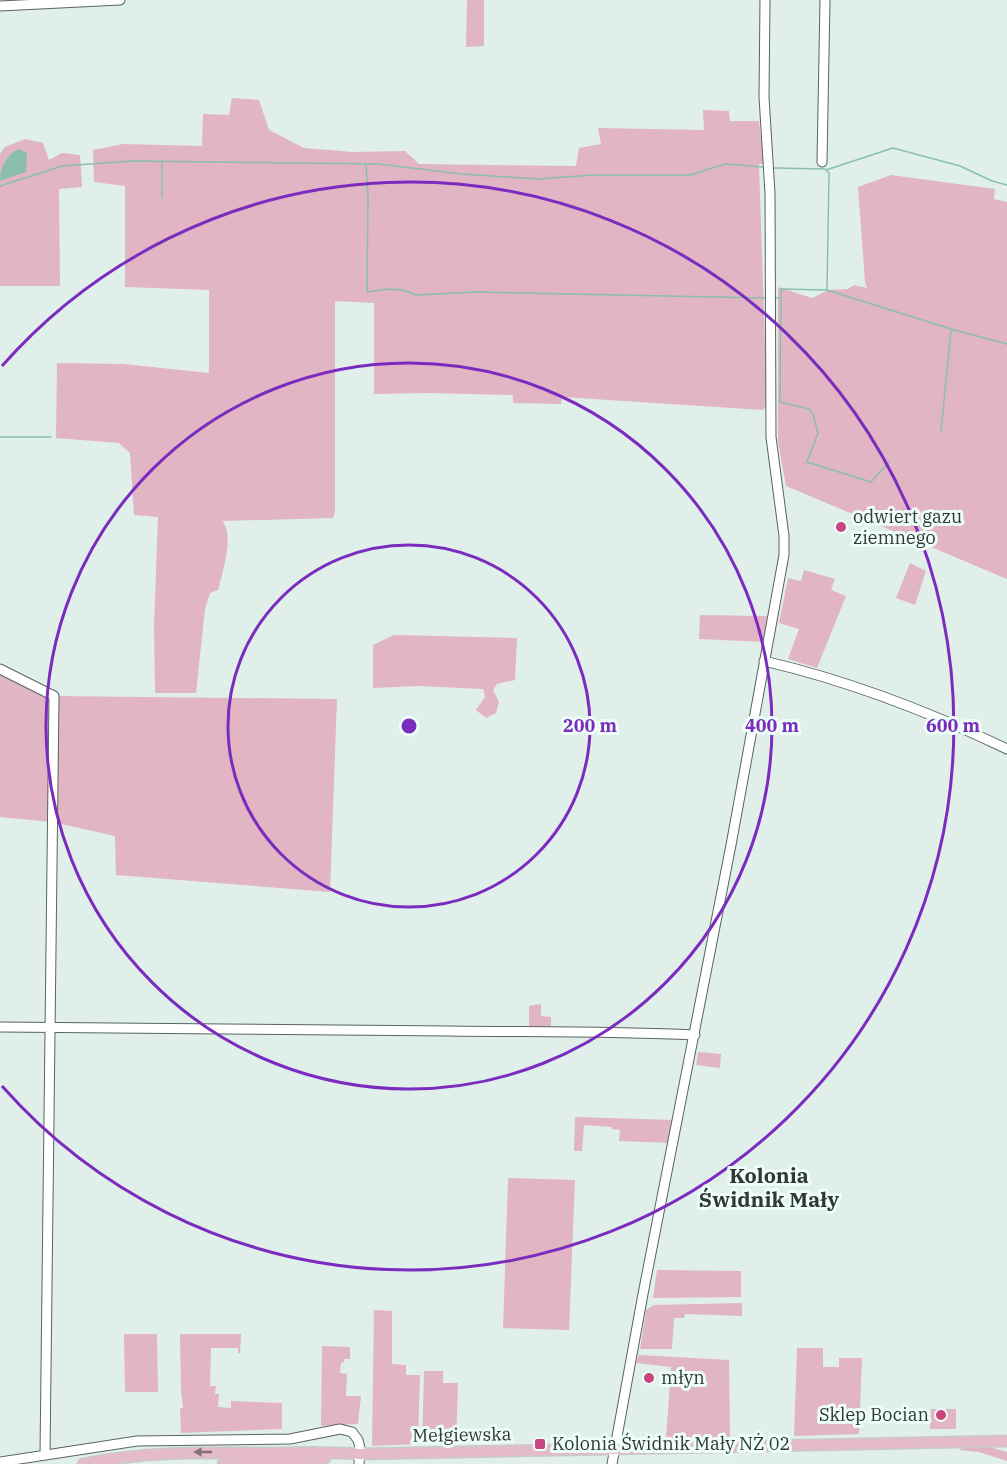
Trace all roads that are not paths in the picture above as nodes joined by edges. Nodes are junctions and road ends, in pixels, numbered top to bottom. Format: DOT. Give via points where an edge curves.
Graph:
graph roads {
  1 [pos="120,0"];
  2 [pos="765,0"];
  3 [pos="825,0"];
  4 [pos="0,6"];
  5 [pos="822,162"];
  6 [pos="764,661"];
  7 [pos="0,669"];
  8 [pos="1007,749"];
  9 [pos="0,1028"];
  10 [pos="51,1028"];
  11 [pos="695,1035"];
  12 [pos="980,1441"];
  13 [pos="1007,1441"];
  14 [pos="614,1448"];
  15 [pos="1007,1448"];
  16 [pos="45,1455"];
  17 [pos="359,1459"];
  18 [pos="0,1462"];
  19 [pos="83,1464"];
  20 [pos="223,1464"];
  21 [pos="612,1464"];
  1 -- 4 [label="street"];
  2 -- 6 [label="street" via="771,437 784,545"];
  3 -- 5 [label="street"];
  6 -- 8 [label="street" via="828,677"];
  6 -- 11 [label="street"];
  7 -- 10 [label="street" via="54,696"];
  9 -- 10 [label="street"];
  10 -- 11 [label="street"];
  10 -- 16 [label="street"];
  11 -- 14 [label="street"];
  12 -- 13 [label="main road, Mełgiewska"];
  12 -- 14 [label="main road, Mełgiewska"];
  12 -- 15 [label="main road, Mełgiewska"];
  14 -- 17 [label="main road, Mełgiewska"];
  14 -- 21 [label="street"];
  16 -- 17 [label="street" via="137,1441 290,1439 340,1428 356,1436"];
  16 -- 18 [label="street"];
  17 -- 19 [label="main road, one-way" via="320,1452 177,1452"];
  17 -- 20 [label="main road"];
}
